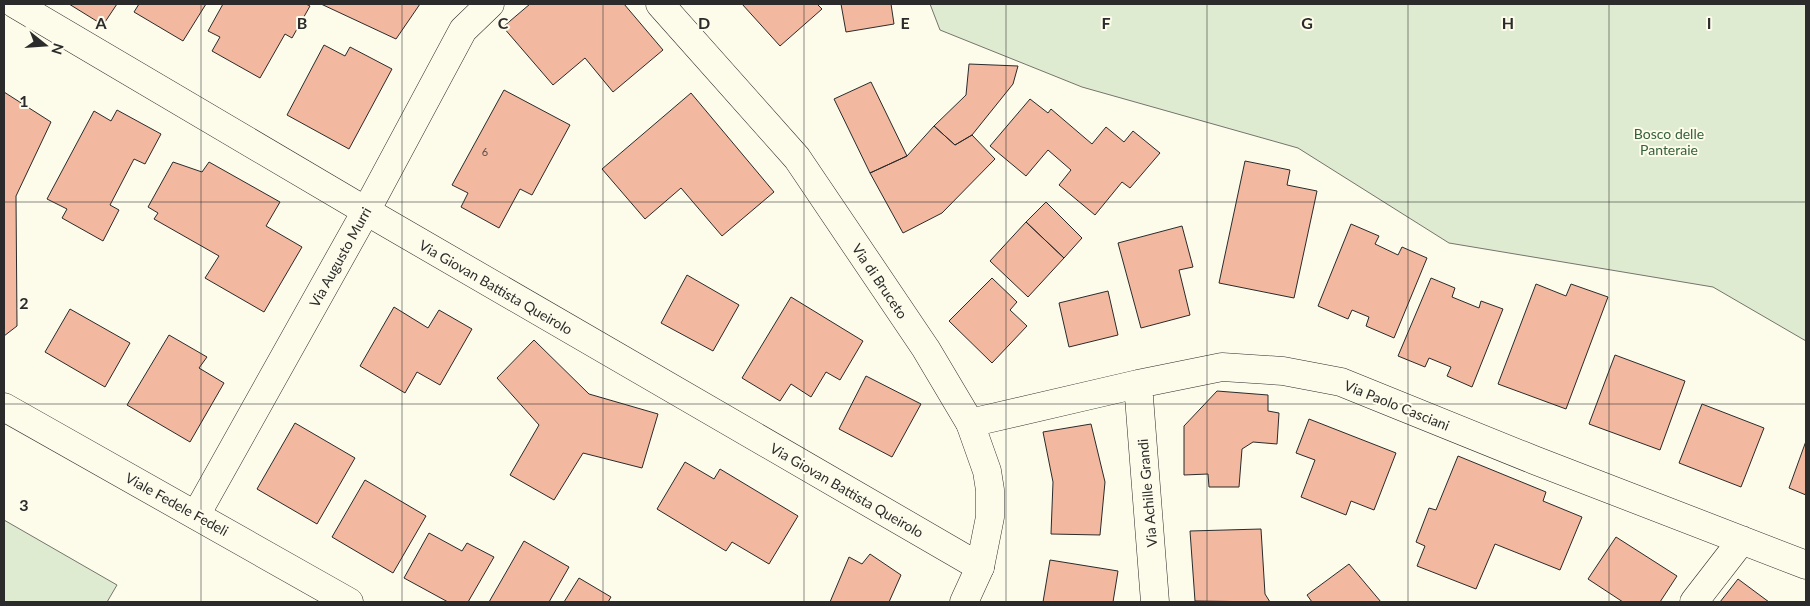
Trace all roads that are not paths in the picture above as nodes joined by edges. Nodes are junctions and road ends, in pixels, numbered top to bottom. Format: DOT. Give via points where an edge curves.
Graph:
graph roads {
  1 [pos="15,4"];
  2 [pos="490,4"];
  3 [pos="660,4"];
  4 [pos="366,211"];
  5 [pos="1138,384"];
  6 [pos="4,407"];
  7 [pos="970,423"];
  8 [pos="196,515"];
  9 [pos="1742,540"];
  10 [pos="1806,566"];
  11 [pos="980,567"];
  12 [pos="350,602"];
  13 [pos="964,602"];
  14 [pos="1155,602"];
  15 [pos="1694,602"];
  1 -- 4 [label="street, Via Giovan Battista Queirolo"];
  2 -- 4 [label="street, Via Augusto Murri" via="463,30"];
  3 -- 7 [label="street, Via di Bruceto" via="798,158 926,349"];
  4 -- 8 [label="street, Via Augusto Murri"];
  4 -- 11 [label="street, Via Giovan Battista Queirolo"];
  5 -- 7 [label="street, Via Paolo Casciani"];
  5 -- 9 [label="street, Via Paolo Casciani" via="1222,367 1283,371 1340,382"];
  5 -- 14 [label="street, Via Achille Grandi"];
  6 -- 8 [label="street, Viale Fedele Fedeli"];
  7 -- 11 [label="street, Via di Bruceto" via="987,471 990,490 990,517"];
  8 -- 12 [label="street, Viale Fedele Fedeli"];
  9 -- 10 [label="street, Via Paolo Casciani"];
  9 -- 15 [label="street"];
  11 -- 13 [label="street, Via di Bruceto"];
}
